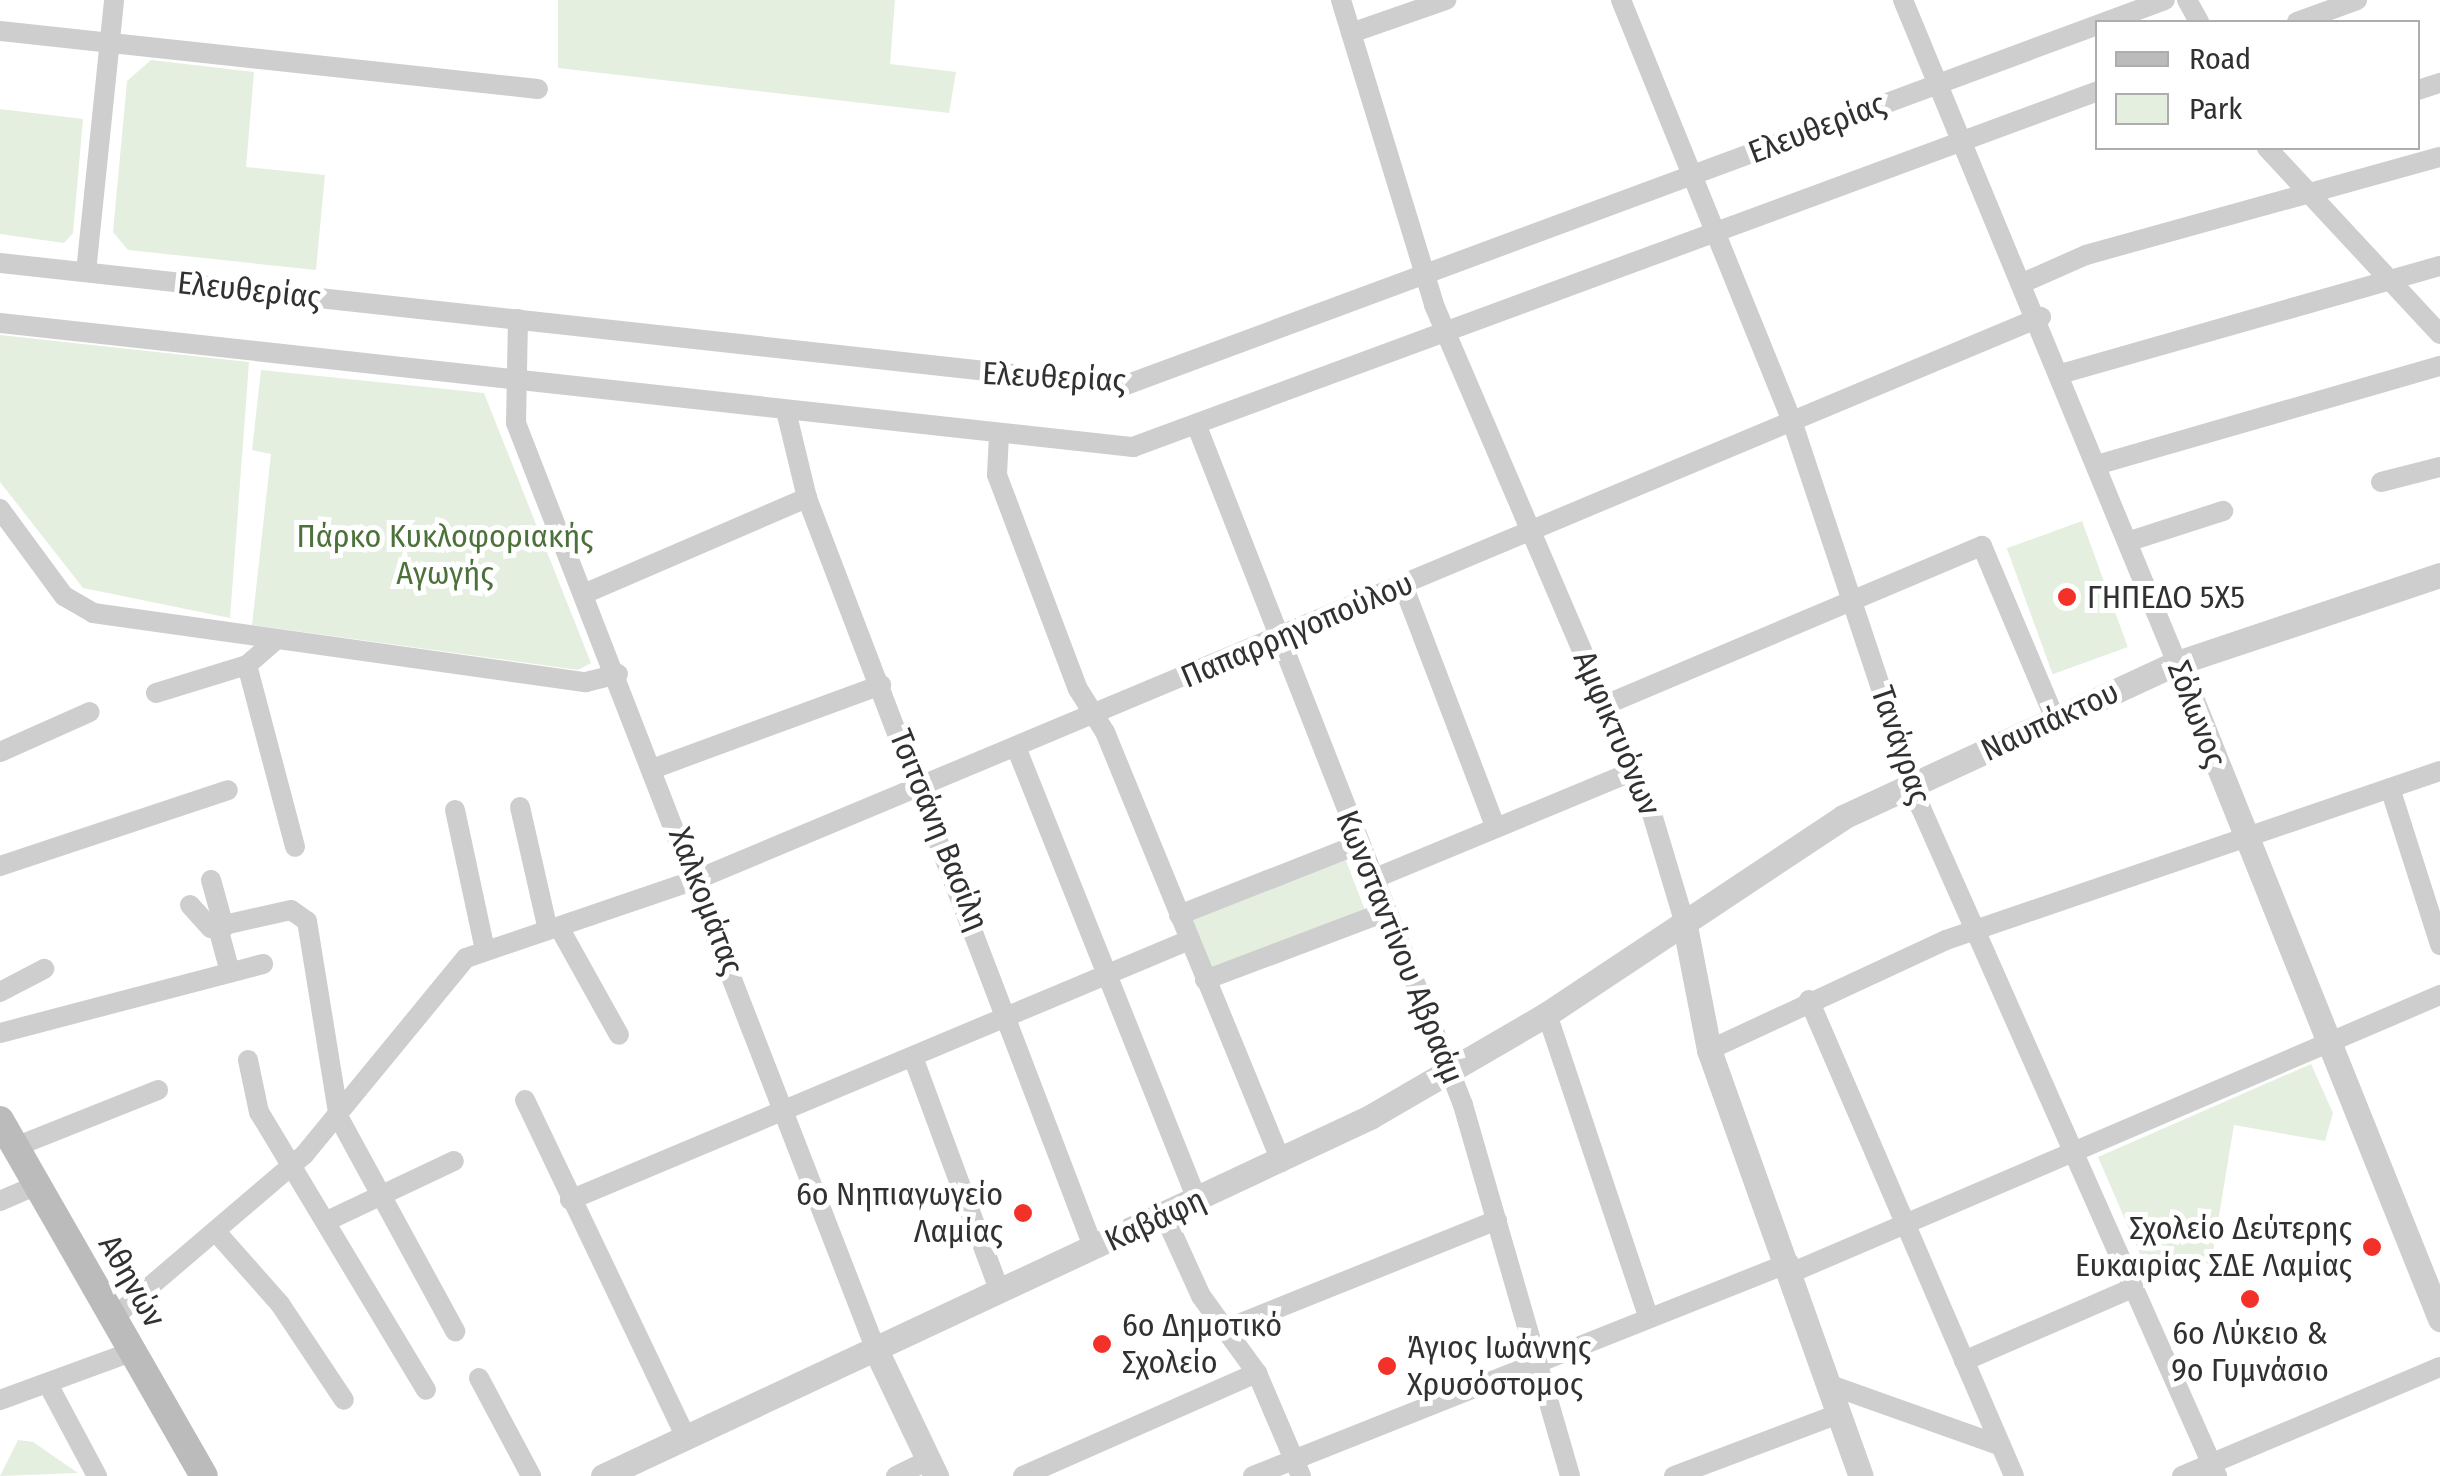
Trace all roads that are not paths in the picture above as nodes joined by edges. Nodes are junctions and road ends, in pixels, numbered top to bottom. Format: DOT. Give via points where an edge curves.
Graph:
graph roads {
  1 [pos="114,0"];
  2 [pos="1341,0"];
  3 [pos="1446,0"];
  4 [pos="1621,0"];
  5 [pos="1903,0"];
  6 [pos="2165,0"];
  7 [pos="2357,0"];
  8 [pos="2109,20"];
  9 [pos="2302,20"];
  10 [pos="2095,25"];
  11 [pos="0,31"];
  12 [pos="1351,33"];
  13 [pos="110,44"];
  14 [pos="1934,83"];
  15 [pos="538,89"];
  16 [pos="2095,91"];
  17 [pos="1960,142"];
  18 [pos="2268,150"];
  19 [pos="2440,157"];
  20 [pos="1689,178"];
  21 [pos="2305,194"];
  22 [pos="1713,233"];
  23 [pos="0,263"];
  24 [pos="2440,266"];
  25 [pos="86,272"];
  26 [pos="1424,276"];
  27 [pos="2388,281"];
  28 [pos="2025,282"];
  29 [pos="2041,317"];
  30 [pos="518,320"];
  31 [pos="0,324"];
  32 [pos="2440,334"];
  33 [pos="1446,337"];
  34 [pos="2440,366"];
  35 [pos="2064,372"];
  36 [pos="514,379"];
  37 [pos="786,411"];
  38 [pos="1792,422"];
  39 [pos="1198,429"];
  40 [pos="1000,435"];
  41 [pos="2100,464"];
  42 [pos="2440,467"];
  43 [pos="2381,482"];
  44 [pos="807,498"];
  45 [pos="0,509"];
  46 [pos="2223,511"];
  47 [pos="1532,532"];
  48 [pos="2130,541"];
  49 [pos="2440,575"];
  50 [pos="1404,586"];
  51 [pos="586,593"];
  52 [pos="1853,600"];
  53 [pos="1278,638"];
  54 [pos="278,639"];
  55 [pos="2177,663"];
  56 [pos="247,665"];
  57 [pos="618,674"];
  58 [pos="881,685"];
  59 [pos="156,693"];
  60 [pos="1605,705"];
  61 [pos="90,712"];
  62 [pos="1095,714"];
  63 [pos="2054,719"];
  64 [pos="8,746"];
  65 [pos="1016,747"];
  66 [pos="655,768"];
  67 [pos="2440,770"];
  68 [pos="1634,771"];
  69 [pos="1914,783"];
  70 [pos="922,786"];
  71 [pos="2390,788"];
  72 [pos="228,790"];
  73 [pos="520,807"];
  74 [pos="455,810"];
  75 [pos="1496,828"];
  76 [pos="2246,838"];
  77 [pos="1359,844"];
  78 [pos="295,847"];
  79 [pos="0,866"];
  80 [pos="698,879"];
  81 [pos="1372,879"];
  82 [pos="212,880"];
  83 [pos="190,904"];
  84 [pos="1385,912"];
  85 [pos="1179,915"];
  86 [pos="1684,921"];
  87 [pos="221,928"];
  88 [pos="554,930"];
  89 [pos="1975,932"];
  90 [pos="1189,940"];
  91 [pos="2440,945"];
  92 [pos="485,950"];
  93 [pos="263,964"];
  94 [pos="44,969"];
  95 [pos="230,972"];
  96 [pos="1106,974"];
  97 [pos="1205,980"];
  98 [pos="0,992"];
  99 [pos="2440,994"];
  100 [pos="1809,1000"];
  101 [pos="1547,1014"];
  102 [pos="1011,1015"];
  103 [pos="0,1033"];
  104 [pos="618,1035"];
  105 [pos="2322,1044"];
  106 [pos="1709,1050"];
  107 [pos="913,1058"];
  108 [pos="248,1060"];
  109 [pos="1449,1074"];
  110 [pos="158,1090"];
  111 [pos="525,1100"];
  112 [pos="786,1110"];
  113 [pos="339,1118"];
  114 [pos="0,1120"];
  115 [pos="15,1147"];
  116 [pos="2072,1154"];
  117 [pos="454,1160"];
  118 [pos="1281,1162"];
  119 [pos="295,1164"];
  120 [pos="37,1185"];
  121 [pos="378,1191"];
  122 [pos="0,1200"];
  123 [pos="570,1200"];
  124 [pos="1198,1201"];
  125 [pos="1165,1217"];
  126 [pos="328,1220"];
  127 [pos="1497,1220"];
  128 [pos="1907,1225"];
  129 [pos="217,1233"];
  130 [pos="1094,1249"];
  131 [pos="1791,1268"];
  132 [pos="2133,1288"];
  133 [pos="1000,1292"];
  134 [pos="1648,1316"];
  135 [pos="112,1318"];
  136 [pos="2440,1320"];
  137 [pos="1226,1329"];
  138 [pos="455,1331"];
  139 [pos="876,1350"];
  140 [pos="132,1352"];
  141 [pos="1537,1358"];
  142 [pos="1964,1361"];
  143 [pos="2440,1367"];
  144 [pos="1257,1372"];
  145 [pos="479,1378"];
  146 [pos="1833,1386"];
  147 [pos="50,1388"];
  148 [pos="426,1390"];
  149 [pos="0,1400"];
  150 [pos="344,1400"];
  151 [pos="1842,1413"];
  152 [pos="686,1437"];
  153 [pos="2000,1445"];
  154 [pos="932,1468"];
  155 [pos="1297,1468"];
  156 [pos="2214,1470"];
  157 [pos="98,1476"];
  158 [pos="204,1476"];
  159 [pos="531,1476"];
  160 [pos="602,1476"];
  161 [pos="896,1476"];
  162 [pos="1024,1476"];
  163 [pos="1252,1476"];
  164 [pos="1570,1476"];
  165 [pos="1674,1476"];
  166 [pos="1862,1476"];
  167 [pos="2014,1476"];
  168 [pos="2182,1476"];
  1 -- 13 [label="street"];
  2 -- 12 [label="street, Αμφικτυόνων"];
  3 -- 12 [label="street"];
  4 -- 20 [label="street, Τανάγρας"];
  5 -- 14 [label="street, Σόλωνος"];
  6 -- 8 [label="street, Ελευθερίας"];
  7 -- 9 [label="street"];
  10 -- 14 [label="street, Ελευθερίας"];
  11 -- 13 [label="street"];
  12 -- 26 [label="street, Αμφικτυόνων"];
  13 -- 15 [label="street"];
  13 -- 25 [label="street"];
  14 -- 17 [label="street, Σόλωνος"];
  14 -- 20 [label="street, Ελευθερίας"];
  16 -- 17 [label="street, Ελευθερίας"];
  17 -- 22 [label="street, Ελευθερίας"];
  17 -- 28 [label="street, Σόλωνος"];
  18 -- 21 [label="street"];
  19 -- 21 [label="street"];
  20 -- 22 [label="street, Τανάγρας"];
  20 -- 26 [label="street, Ελευθερίας"];
  21 -- 27 [label="street"];
  21 -- 28 [label="street" via="2086,255"];
  22 -- 33 [label="street, Ελευθερίας"];
  22 -- 38 [label="street, Τανάγρας"];
  23 -- 25 [label="street, Ελευθερίας"];
  24 -- 27 [label="street"];
  25 -- 30 [label="street, Ελευθερίας"];
  26 -- 30 [label="street, Ελευθερίας" via="1114,386"];
  26 -- 33 [label="street, Αμφικτυόνων"];
  27 -- 32 [label="street"];
  27 -- 35 [label="street"];
  28 -- 29 [label="street, Σόλωνος"];
  29 -- 35 [label="street, Σόλωνος"];
  29 -- 38 [label="street, Παπαρρηγοπούλου"];
  30 -- 36 [label="street, Χαλκομάτας"];
  31 -- 36 [label="street, Ελευθερίας"];
  33 -- 39 [label="street, Ελευθερίας"];
  33 -- 47 [label="street, Αμφικτυόνων"];
  34 -- 41 [label="street"];
  35 -- 41 [label="street, Σόλωνος"];
  36 -- 37 [label="street, Ελευθερίας"];
  36 -- 51 [label="street, Χαλκομάτας" via="516,423"];
  37 -- 40 [label="street, Ελευθερίας"];
  37 -- 44 [label="street, Τσιτσάνη Βασίλη"];
  38 -- 47 [label="street, Παπαρρηγοπούλου"];
  38 -- 52 [label="street, Τανάγρας"];
  39 -- 40 [label="street, Ελευθερίας" via="1133,447"];
  39 -- 53 [label="street, Κωνσταντίνου Αβραάμ"];
  40 -- 62 [label="street" via="998,474"];
  41 -- 48 [label="street, Σόλωνος"];
  42 -- 43 [label="street"];
  44 -- 51 [label="street"];
  44 -- 58 [label="street, Τσιτσάνη Βασίλη"];
  45 -- 54 [label="street" via="76,606"];
  46 -- 48 [label="street"];
  47 -- 50 [label="street, Παπαρρηγοπούλου"];
  47 -- 60 [label="street, Αμφικτυόνων"];
  48 -- 55 [label="street, Σόλωνος"];
  49 -- 55 [label="street, Ναυπάκτου"];
  50 -- 53 [label="street, Παπαρρηγοπούλου"];
  50 -- 75 [label="street"];
  51 -- 57 [label="street, Χαλκομάτας"];
  52 -- 60 [label="street"];
  52 -- 63 [label="street" via="1989,548"];
  52 -- 69 [label="street, Τανάγρας"];
  53 -- 62 [label="street, Παπαρρηγοπούλου"];
  53 -- 77 [label="street, Κωνσταντίνου Αβραάμ"];
  54 -- 56 [label="street"];
  54 -- 57 [label="street" via="586,682"];
  55 -- 63 [label="street, Ναυπάκτου"];
  55 -- 76 [label="street, Σόλωνος"];
  56 -- 59 [label="street"];
  56 -- 78 [label="street"];
  57 -- 66 [label="street, Χαλκομάτας"];
  58 -- 66 [label="street"];
  58 -- 70 [label="street, Τσιτσάνη Βασίλη"];
  60 -- 68 [label="street, Αμφικτυόνων"];
  61 -- 64 [label="street"];
  62 -- 65 [label="street, Παπαρρηγοπούλου"];
  62 -- 85 [label="street"];
  63 -- 69 [label="street, Ναυπάκτου"];
  65 -- 70 [label="street, Παπαρρηγοπούλου"];
  65 -- 96 [label="street"];
  66 -- 80 [label="street, Χαλκομάτας"];
  67 -- 71 [label="street"];
  68 -- 75 [label="street"];
  68 -- 86 [label="street, Αμφικτυόνων"];
  69 -- 86 [label="street, Ναυπάκτου" via="1811,836"];
  69 -- 89 [label="street, Τανάγρας"];
  70 -- 80 [label="street, Παπαρρηγοπούλου"];
  70 -- 102 [label="street, Τσιτσάνη Βασίλη"];
  71 -- 76 [label="street"];
  71 -- 91 [label="street"];
  72 -- 79 [label="street"];
  73 -- 88 [label="street"];
  74 -- 92 [label="street"];
  75 -- 81 [label="street"];
  76 -- 89 [label="street"];
  76 -- 105 [label="street, Σόλωνος"];
  77 -- 81 [label="street, Κωνσταντίνου Αβραάμ"];
  77 -- 85 [label="street"];
  80 -- 88 [label="street, Παπαρρηγοπούλου"];
  80 -- 112 [label="street, Χαλκομάτας"];
  81 -- 84 [label="street, Κωνσταντίνου Αβραάμ"];
  82 -- 87 [label="street"];
  83 -- 87 [label="street" via="198,924"];
  84 -- 97 [label="street"];
  84 -- 109 [label="street, Κωνσταντίνου Αβραάμ"];
  85 -- 90 [label="street"];
  86 -- 101 [label="street, Καβάφη"];
  86 -- 106 [label="street, Αμφικτυόνων"];
  87 -- 95 [label="street"];
  87 -- 113 [label="street" via="291,910 308,920"];
  88 -- 92 [label="street, Παπαρρηγοπούλου"];
  88 -- 104 [label="street"];
  89 -- 100 [label="street"];
  89 -- 116 [label="street, Τανάγρας"];
  90 -- 96 [label="street"];
  90 -- 97 [label="street"];
  92 -- 113 [label="street, Παπαρρηγοπούλου" via="432,989"];
  93 -- 95 [label="street"];
  94 -- 98 [label="street"];
  95 -- 103 [label="street"];
  96 -- 102 [label="street"];
  96 -- 124 [label="street"];
  97 -- 118 [label="street"];
  99 -- 105 [label="street"];
  100 -- 106 [label="street"];
  100 -- 128 [label="street"];
  101 -- 109 [label="street, Καβάφη"];
  101 -- 134 [label="street"];
  102 -- 107 [label="street"];
  102 -- 130 [label="street, Τσιτσάνη Βασίλη"];
  105 -- 116 [label="street"];
  105 -- 136 [label="street, Σόλωνος"];
  106 -- 131 [label="street, Αμφικτυόνων"];
  107 -- 112 [label="street"];
  107 -- 133 [label="street"];
  108 -- 119 [label="street" via="259,1112"];
  109 -- 118 [label="street, Καβάφη"];
  109 -- 127 [label="street, Κωνσταντίνου Αβραάμ"];
  110 -- 115 [label="street"];
  111 -- 123 [label="street"];
  112 -- 123 [label="street"];
  112 -- 139 [label="street, Χαλκομάτας"];
  113 -- 119 [label="street, Παπαρρηγοπούλου"];
  113 -- 121 [label="street"];
  114 -- 115 [label="main road, Αθηνών"];
  115 -- 120 [label="main road, Αθηνών"];
  116 -- 128 [label="street"];
  116 -- 132 [label="street, Τανάγρας"];
  117 -- 121 [label="street"];
  118 -- 124 [label="street, Καβάφη"];
  119 -- 126 [label="street"];
  119 -- 129 [label="street, Παπαρρηγοπούλου"];
  120 -- 122 [label="street"];
  120 -- 135 [label="main road, Αθηνών"];
  121 -- 126 [label="street"];
  121 -- 138 [label="street"];
  123 -- 152 [label="street"];
  124 -- 125 [label="street, Καβάφη"];
  125 -- 130 [label="street, Καβάφη"];
  125 -- 137 [label="street"];
  126 -- 148 [label="street"];
  127 -- 137 [label="street"];
  127 -- 141 [label="street, Κωνσταντίνου Αβραάμ"];
  128 -- 131 [label="street"];
  128 -- 142 [label="street"];
  129 -- 135 [label="street, Παπαρρηγοπούλου"];
  129 -- 150 [label="street" via="280,1304"];
  130 -- 133 [label="street, Καβάφη"];
  131 -- 134 [label="street"];
  131 -- 146 [label="street, Αμφικτυόνων"];
  132 -- 142 [label="street"];
  132 -- 156 [label="street, Τανάγρας"];
  133 -- 139 [label="street, Καβάφη"];
  134 -- 141 [label="street"];
  135 -- 140 [label="main road, Αθηνών"];
  137 -- 144 [label="street"];
  139 -- 152 [label="street, Καβάφη"];
  139 -- 154 [label="street, Χαλκομάτας"];
  140 -- 147 [label="street"];
  140 -- 158 [label="main road, Αθηνών"];
  141 -- 155 [label="street"];
  141 -- 164 [label="street, Κωνσταντίνου Αβραάμ"];
  142 -- 153 [label="street"];
  143 -- 156 [label="street"];
  144 -- 155 [label="street"];
  144 -- 162 [label="street"];
  145 -- 159 [label="street"];
  146 -- 151 [label="street, Αμφικτυόνων"];
  146 -- 153 [label="street"];
  147 -- 149 [label="street"];
  147 -- 157 [label="street"];
  151 -- 165 [label="street"];
  151 -- 166 [label="street, Αμφικτυόνων"];
  152 -- 160 [label="street, Καβάφη"];
  153 -- 167 [label="street"];
  154 -- 161 [label="street"];
  155 -- 163 [label="street"];
  156 -- 168 [label="street"];
}
